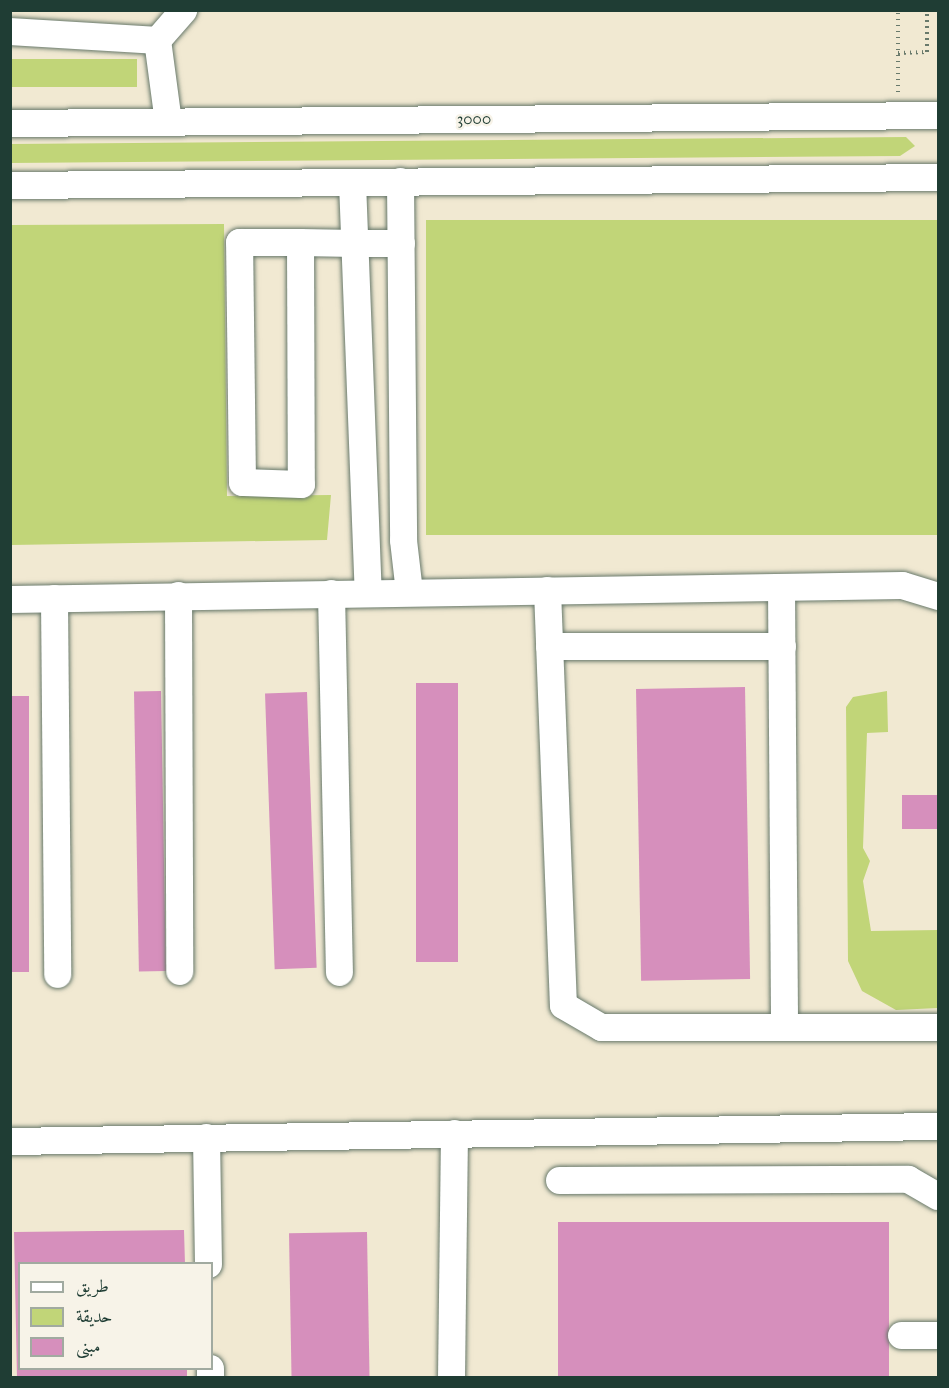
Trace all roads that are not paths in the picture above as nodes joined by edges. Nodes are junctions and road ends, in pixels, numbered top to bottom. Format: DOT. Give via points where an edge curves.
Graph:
graph roads {
  1 [pos="183,10"];
  2 [pos="10,31"];
  3 [pos="157,40"];
  4 [pos="939,115"];
  5 [pos="168,122"];
  6 [pos="10,123"];
  7 [pos="939,177"];
  8 [pos="400,181"];
  9 [pos="352,182"];
  10 [pos="10,184"];
  11 [pos="300,242"];
  12 [pos="355,243"];
  13 [pos="401,243"];
  14 [pos="781,587"];
  15 [pos="547,590"];
  16 [pos="368,592"];
  17 [pos="409,592"];
  18 [pos="331,593"];
  19 [pos="178,596"];
  20 [pos="939,596"];
  21 [pos="54,598"];
  22 [pos="10,599"];
  23 [pos="549,646"];
  24 [pos="782,646"];
  25 [pos="179,971"];
  26 [pos="339,972"];
  27 [pos="57,974"];
  28 [pos="784,1027"];
  29 [pos="939,1027"];
  30 [pos="939,1126"];
  31 [pos="454,1133"];
  32 [pos="206,1137"];
  33 [pos="10,1141"];
  34 [pos="559,1180"];
  35 [pos="939,1196"];
  36 [pos="208,1262"];
  37 [pos="901,1335"];
  38 [pos="939,1335"];
  39 [pos="451,1377"];
  1 -- 3 [label="street"];
  2 -- 3 [label="street"];
  3 -- 5 [label="street"];
  4 -- 5 [label="street, 3000"];
  5 -- 6 [label="street, 3000"];
  7 -- 8 [label="street"];
  8 -- 9 [label="street"];
  8 -- 13 [label="street"];
  9 -- 10 [label="street"];
  9 -- 12 [label="street"];
  11 -- 11 [label="street" via="239,242 242,482 301,484"];
  11 -- 12 [label="street"];
  12 -- 13 [label="street"];
  12 -- 16 [label="street" via="362,540"];
  13 -- 17 [label="street" via="403,540"];
  14 -- 15 [label="street"];
  14 -- 20 [label="street" via="902,585"];
  14 -- 24 [label="street"];
  15 -- 17 [label="street"];
  15 -- 23 [label="street"];
  16 -- 17 [label="street"];
  16 -- 18 [label="street"];
  18 -- 19 [label="street"];
  18 -- 26 [label="street"];
  19 -- 21 [label="street"];
  19 -- 25 [label="street"];
  21 -- 22 [label="street"];
  21 -- 27 [label="street"];
  23 -- 24 [label="street"];
  23 -- 28 [label="street" via="563,1005 601,1027"];
  24 -- 28 [label="street"];
  28 -- 29 [label="street"];
  30 -- 31 [label="street"];
  31 -- 32 [label="street"];
  31 -- 39 [label="street"];
  32 -- 33 [label="street"];
  32 -- 36 [label="street"];
  34 -- 35 [label="street" via="908,1179"];
  37 -- 38 [label="street"];
}
